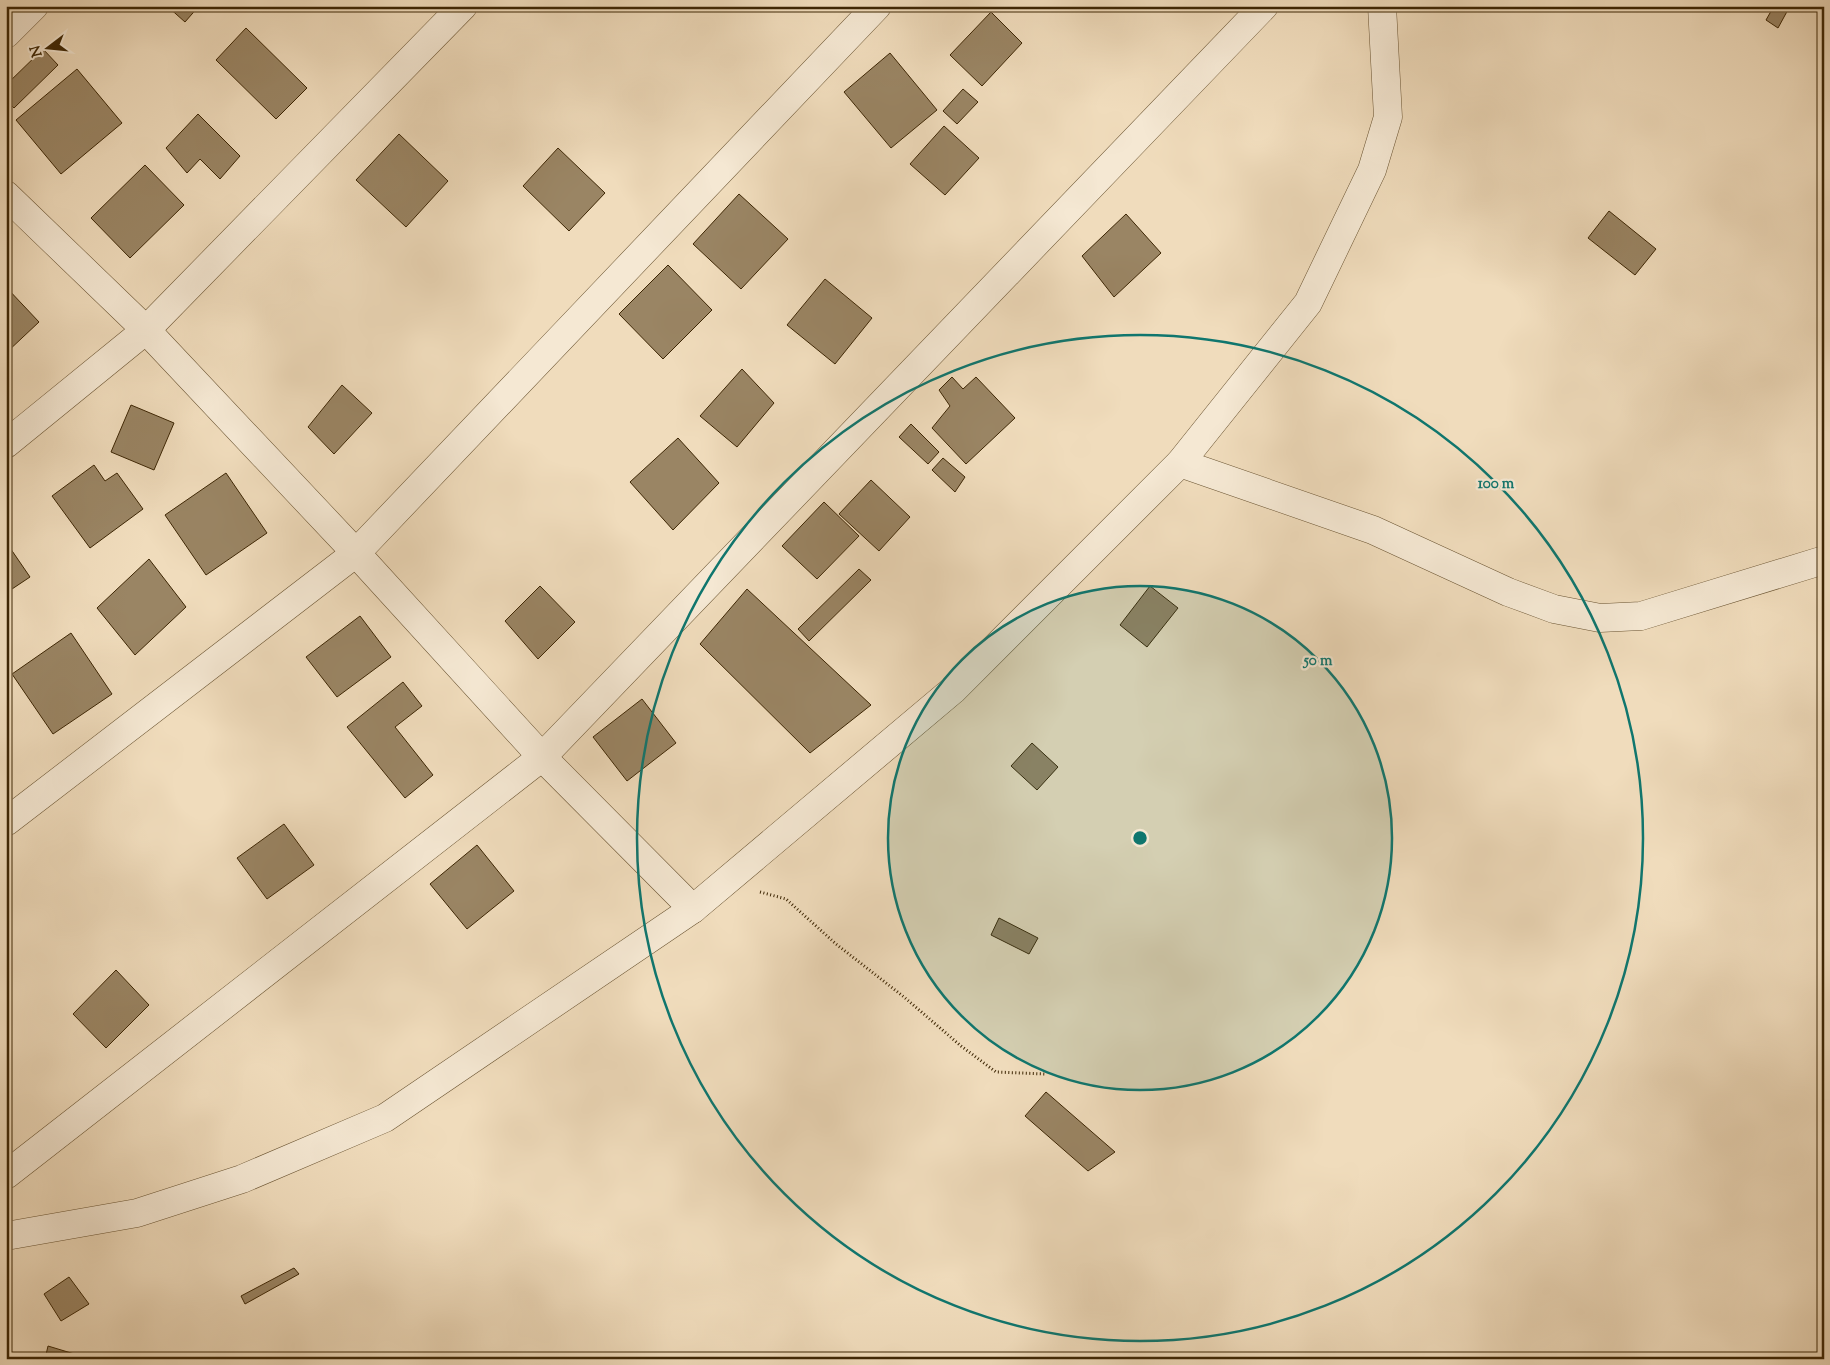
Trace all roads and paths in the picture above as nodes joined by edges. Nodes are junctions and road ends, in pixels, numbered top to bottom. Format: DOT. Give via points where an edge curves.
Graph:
graph roads {
  1 [pos="34,6"];
  2 [pos="463,6"];
  3 [pos="877,6"];
  4 [pos="1264,6"];
  5 [pos="1382,6"];
  6 [pos="6,34"];
  7 [pos="6,195"];
  8 [pos="146,330"];
  9 [pos="6,444"];
  10 [pos="1180,463"];
  11 [pos="356,553"];
  12 [pos="1824,560"];
  13 [pos="542,756"];
  14 [pos="6,822"];
  15 [pos="723,882"];
  16 [pos="693,909"];
  17 [pos="1045,1074"];
  18 [pos="6,1175"];
  19 [pos="6,1236"];
  1 -- 6 [label="street"];
  2 -- 8 [label="street"];
  3 -- 11 [label="street"];
  4 -- 13 [label="street"];
  5 -- 10 [label="street" via="1388,117 1372,170 1308,303"];
  7 -- 8 [label="street"];
  8 -- 9 [label="street"];
  8 -- 11 [label="street"];
  10 -- 12 [label="street" via="1373,530 1554,609 1600,618 1641,616"];
  10 -- 15 [label="street" via="953,690"];
  11 -- 13 [label="street"];
  11 -- 14 [label="street"];
  13 -- 16 [label="street"];
  13 -- 18 [label="street"];
  15 -- 16 [label="street"];
  15 -- 17 [label="path" via="786,899 836,944 996,1072"];
  16 -- 19 [label="street" via="385,1118 242,1179 137,1213"];
}
